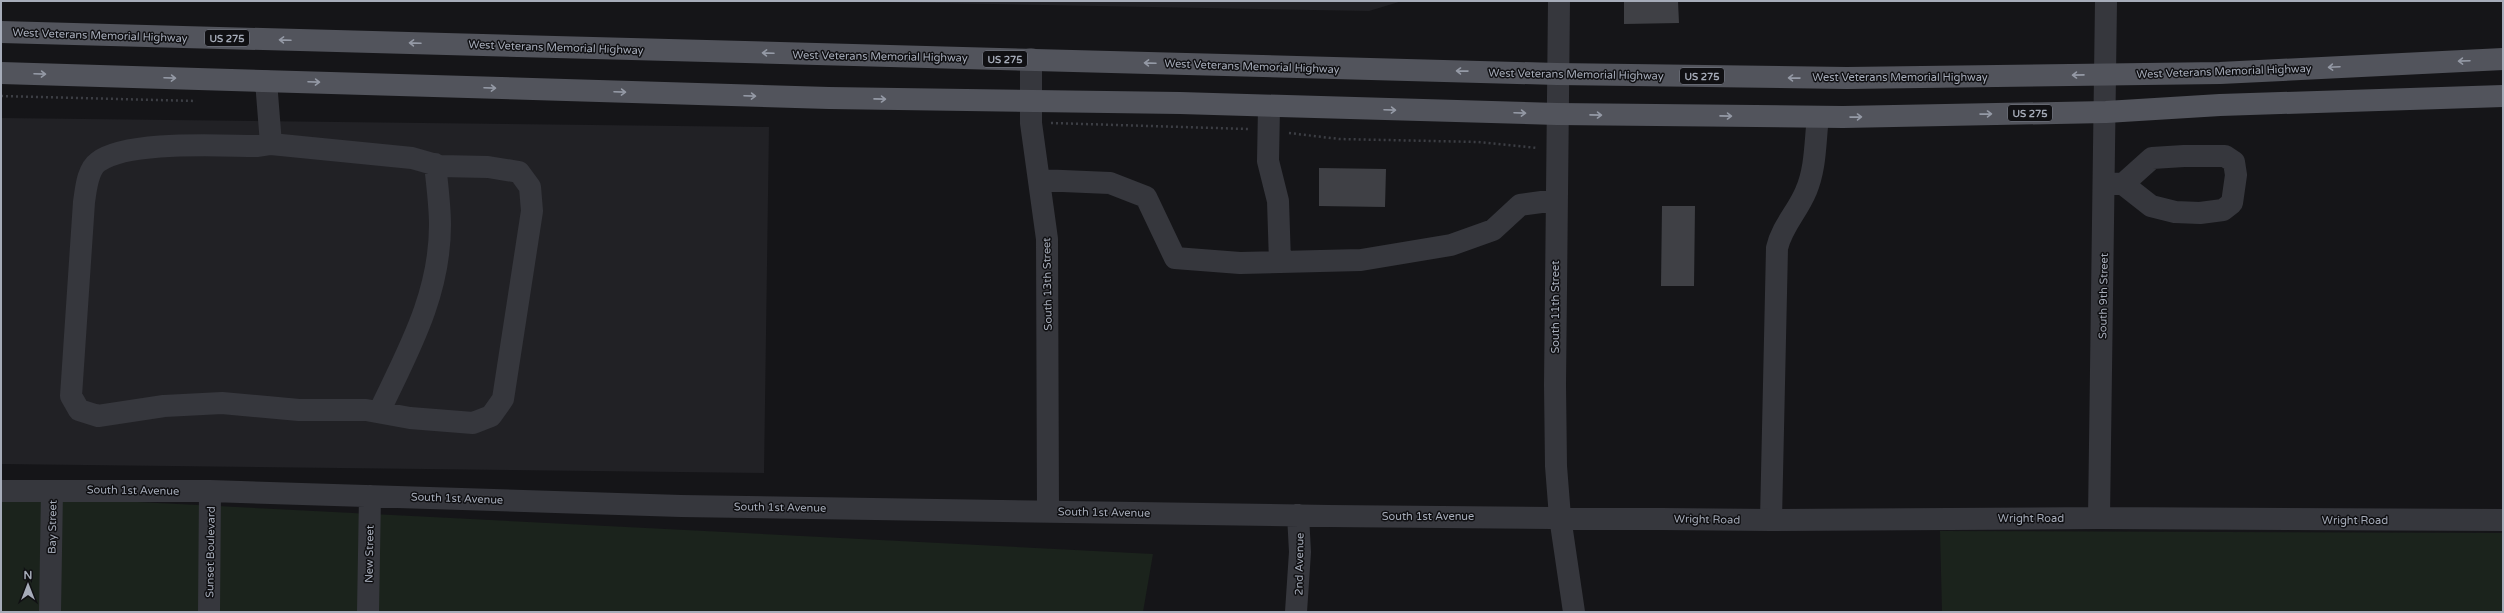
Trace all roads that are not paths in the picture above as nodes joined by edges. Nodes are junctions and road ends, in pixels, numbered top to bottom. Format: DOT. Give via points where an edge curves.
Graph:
graph roads {
  1 [pos="1558,1"];
  2 [pos="2106,1"];
  3 [pos="1,32"];
  4 [pos="1032,59"];
  5 [pos="2503,59"];
  6 [pos="1,73"];
  7 [pos="1557,74"];
  8 [pos="2107,75"];
  9 [pos="266,81"];
  10 [pos="2503,96"];
  11 [pos="1030,100"];
  12 [pos="1269,106"];
  13 [pos="2106,112"];
  14 [pos="1557,114"];
  15 [pos="1818,117"];
  16 [pos="271,144"];
  17 [pos="435,164"];
  18 [pos="1039,180"];
  19 [pos="2114,183"];
  20 [pos="1556,200"];
  21 [pos="1280,262"];
  22 [pos="379,412"];
  23 [pos="1,491"];
  24 [pos="52,491"];
  25 [pos="210,491"];
  26 [pos="370,496"];
  27 [pos="1048,511"];
  28 [pos="1298,515"];
  29 [pos="1560,517"];
  30 [pos="2099,518"];
  31 [pos="1771,520"];
  32 [pos="2503,520"];
  33 [pos="50,612"];
  34 [pos="209,612"];
  35 [pos="368,612"];
  36 [pos="1296,612"];
  37 [pos="1574,612"];
  1 -- 7 [label="street, South 11th Street"];
  2 -- 8 [label="street, South 9th Street"];
  4 -- 3 [label="main road, West Veterans Memorial Highway / US 275, one-way"];
  7 -- 4 [label="main road, West Veterans Memorial Highway / US 275, one-way"];
  4 -- 11 [label="street, South 13th Street"];
  5 -- 8 [label="main road, West Veterans Memorial Highway / US 275, one-way" via="2220,73"];
  6 -- 9 [label="main road, US 275, one-way"];
  8 -- 7 [label="main road, West Veterans Memorial Highway / US 275, one-way" via="1847,78"];
  7 -- 14 [label="street, South 11th Street"];
  8 -- 13 [label="street, South 9th Street"];
  9 -- 11 [label="main road, US 275, one-way" via="813,98"];
  9 -- 16 [label="street"];
  10 -- 13 [label="main road, US 275" via="2220,105"];
  11 -- 12 [label="main road, US 275"];
  11 -- 18 [label="street, South 13th Street"];
  12 -- 14 [label="main road, US 275, one-way"];
  12 -- 21 [label="street" via="1268,161 1278,200"];
  15 -- 13 [label="main road, US 275, one-way"];
  13 -- 19 [label="street, South 9th Street"];
  14 -- 15 [label="main road, US 275, one-way"];
  14 -- 20 [label="street, South 11th Street"];
  15 -- 31 [label="street" via="1812,170 1806,191 1779,237 1777,248"];
  16 -- 17 [label="street" via="412,158"];
  16 -- 22 [label="street" via="163,146 126,151 97,162 90,174 84,202 71,396 79,410 98,416 197,403"];
  17 -- 22 [label="street" via="440,225 436,270 423,319"];
  17 -- 22 [label="street" via="488,167 519,172 530,187 532,211 503,399 491,416 473,423 410,418"];
  18 -- 21 [label="street" via="1110,183 1146,197 1175,258 1240,263"];
  18 -- 27 [label="street, South 13th Street" via="1047,239"];
  19 -- 19 [label="street" via="2151,206 2175,212 2200,213 2222,210 2232,203 2236,175 2234,162 2225,156 2152,158"];
  19 -- 30 [label="street, South 9th Street"];
  20 -- 21 [label="street" via="1520,205 1493,230 1451,245 1361,260"];
  20 -- 29 [label="street, South 11th Street" via="1555,385"];
  23 -- 24 [label="street, South 1st Avenue"];
  24 -- 25 [label="street, South 1st Avenue"];
  24 -- 33 [label="street, Bay Street"];
  25 -- 26 [label="street, South 1st Avenue"];
  25 -- 34 [label="street, Sunset Boulevard"];
  26 -- 27 [label="street, South 1st Avenue" via="681,506"];
  26 -- 35 [label="street, New Street"];
  27 -- 28 [label="street, South 1st Avenue"];
  28 -- 29 [label="street, South 1st Avenue"];
  28 -- 36 [label="street, 2nd Avenue" via="1300,552"];
  29 -- 31 [label="street, Wright Road"];
  29 -- 37 [label="street, South 11th Street"];
  30 -- 31 [label="street, Wright Road"];
  30 -- 32 [label="street, Wright Road"];
}
